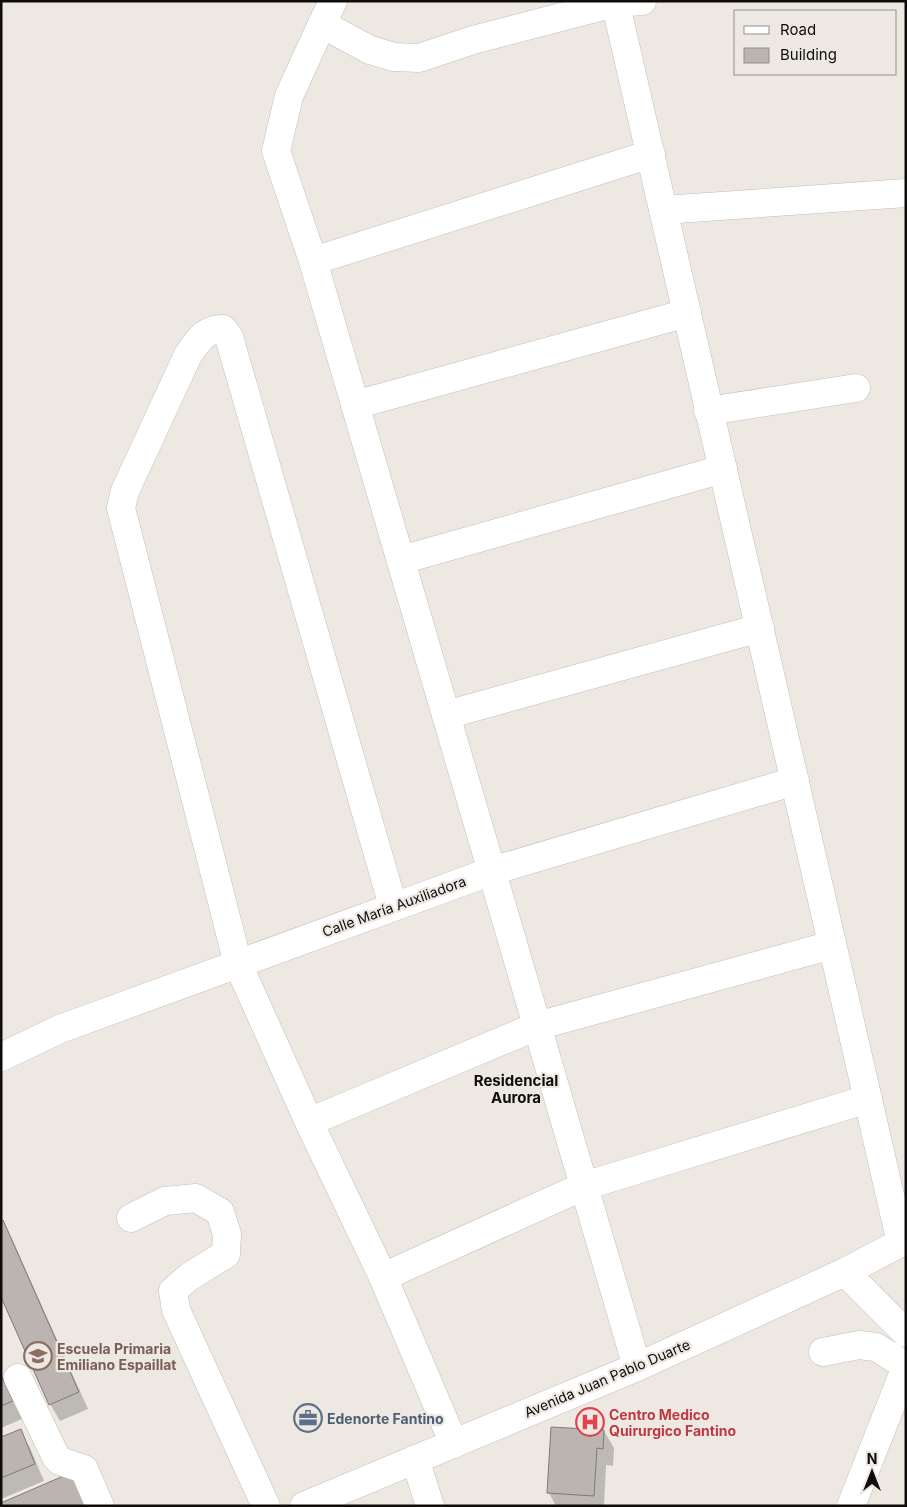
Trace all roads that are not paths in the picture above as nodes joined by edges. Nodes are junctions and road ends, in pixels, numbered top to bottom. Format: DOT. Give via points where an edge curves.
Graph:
graph roads {
  1 [pos="642,1"];
  2 [pos="615,2"];
  3 [pos="327,13"];
  4 [pos="650,154"];
  5 [pos="906,193"];
  6 [pos="663,210"];
  7 [pos="313,262"];
  8 [pos="687,313"];
  9 [pos="856,388"];
  10 [pos="355,405"];
  11 [pos="708,411"];
  12 [pos="723,469"];
  13 [pos="401,560"];
  14 [pos="760,628"];
  15 [pos="446,715"];
  16 [pos="795,781"];
  17 [pos="492,871"];
  18 [pos="393,906"];
  19 [pos="832,944"];
  20 [pos="238,964"];
  21 [pos="537,1026"];
  22 [pos="1,1057"];
  23 [pos="868,1099"];
  24 [pos="309,1122"];
  25 [pos="584,1186"];
  26 [pos="131,1218"];
  27 [pos="903,1241"];
  28 [pos="845,1272"];
  29 [pos="383,1278"];
  30 [pos="906,1333"];
  31 [pos="823,1352"];
  32 [pos="637,1367"];
  33 [pos="906,1367"];
  34 [pos="18,1378"];
  35 [pos="454,1444"];
  36 [pos="415,1460"];
  37 [pos="100,1506"];
  38 [pos="266,1506"];
  39 [pos="304,1506"];
  40 [pos="430,1506"];
  41 [pos="851,1506"];
  1 -- 2 [label="street"];
  2 -- 3 [label="street" via="419,58 394,57 370,50"];
  2 -- 4 [label="street"];
  3 -- 7 [label="street" via="289,96 276,151"];
  4 -- 6 [label="street"];
  4 -- 7 [label="street"];
  5 -- 6 [label="street"];
  6 -- 8 [label="street"];
  7 -- 10 [label="street"];
  8 -- 10 [label="street"];
  8 -- 11 [label="street"];
  9 -- 11 [label="street"];
  10 -- 13 [label="street"];
  11 -- 12 [label="street"];
  12 -- 13 [label="street"];
  12 -- 14 [label="street"];
  13 -- 15 [label="street"];
  14 -- 15 [label="street"];
  14 -- 16 [label="street"];
  15 -- 17 [label="street"];
  16 -- 17 [label="street, Calle María Auxiliadora"];
  16 -- 19 [label="street"];
  17 -- 18 [label="street, Calle María Auxiliadora"];
  17 -- 21 [label="street"];
  18 -- 20 [label="street, Calle María Auxiliadora"];
  18 -- 20 [label="street" via="230,337 223,329 212,329 201,337 188,355 125,491 121,508"];
  19 -- 21 [label="street"];
  19 -- 23 [label="street"];
  20 -- 22 [label="street, Calle María Auxiliadora" via="60,1029"];
  20 -- 24 [label="street"];
  21 -- 24 [label="street"];
  21 -- 25 [label="street"];
  23 -- 25 [label="street"];
  23 -- 27 [label="street"];
  24 -- 29 [label="street"];
  25 -- 29 [label="street"];
  25 -- 32 [label="street"];
  26 -- 38 [label="street" via="165,1201 196,1198 220,1212 227,1234 226,1254 173,1291 176,1310"];
  27 -- 28 [label="street, Avenida Juan Pablo Duarte"];
  28 -- 30 [label="street"];
  28 -- 32 [label="street, Avenida Juan Pablo Duarte"];
  29 -- 35 [label="street"];
  31 -- 33 [label="street" via="859,1345 876,1347"];
  32 -- 35 [label="street, Avenida Juan Pablo Duarte"];
  33 -- 41 [label="street"];
  34 -- 37 [label="street" via="56,1457 84,1469"];
  35 -- 36 [label="street, Avenida Juan Pablo Duarte"];
  36 -- 39 [label="street, Avenida Juan Pablo Duarte"];
  36 -- 40 [label="street"];
}
